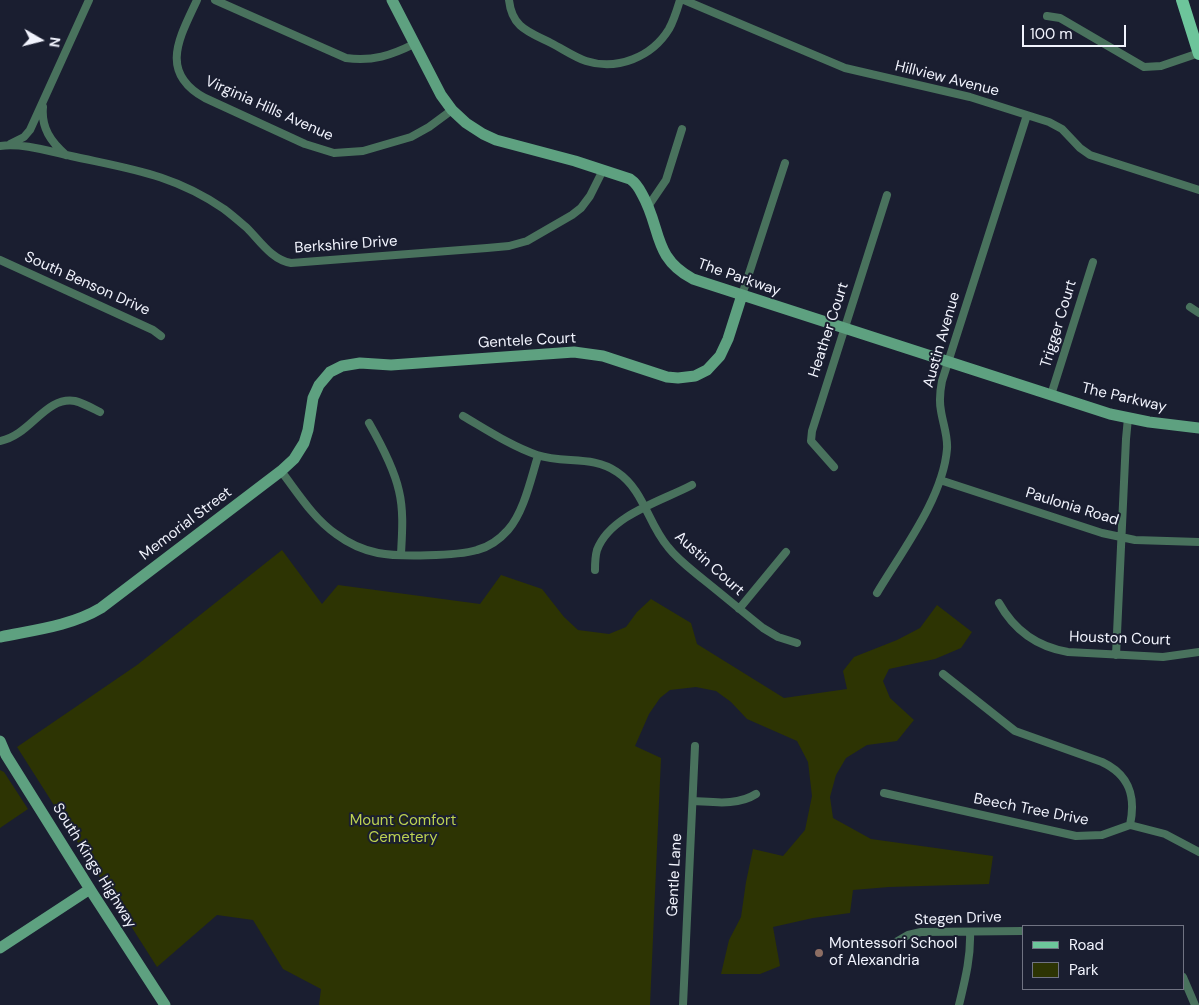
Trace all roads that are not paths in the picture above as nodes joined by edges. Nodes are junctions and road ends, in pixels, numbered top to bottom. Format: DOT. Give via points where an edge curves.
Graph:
graph roads {
  1 [pos="89,0"];
  2 [pos="198,0"];
  3 [pos="215,0"];
  4 [pos="392,0"];
  5 [pos="509,0"];
  6 [pos="680,0"];
  7 [pos="684,0"];
  8 [pos="1182,0"];
  9 [pos="1046,16"];
  10 [pos="414,44"];
  11 [pos="1199,53"];
  12 [pos="44,100"];
  13 [pos="452,110"];
  14 [pos="1027,115"];
  15 [pos="682,129"];
  16 [pos="4,146"];
  17 [pos="66,155"];
  18 [pos="785,163"];
  19 [pos="603,170"];
  20 [pos="1199,190"];
  21 [pos="887,195"];
  22 [pos="649,205"];
  23 [pos="0,260"];
  24 [pos="1093,262"];
  25 [pos="742,295"];
  26 [pos="1190,307"];
  27 [pos="1199,313"];
  28 [pos="844,328"];
  29 [pos="161,336"];
  30 [pos="948,361"];
  31 [pos="332,371"];
  32 [pos="1051,395"];
  33 [pos="100,412"];
  34 [pos="463,416"];
  35 [pos="1128,418"];
  36 [pos="370,423"];
  37 [pos="1199,428"];
  38 [pos="0,441"];
  39 [pos="538,456"];
  40 [pos="834,467"];
  41 [pos="281,471"];
  42 [pos="940,480"];
  43 [pos="692,485"];
  44 [pos="645,508"];
  45 [pos="1121,537"];
  46 [pos="1199,542"];
  47 [pos="786,552"];
  48 [pos="401,554"];
  49 [pos="595,570"];
  50 [pos="877,592"];
  51 [pos="999,603"];
  52 [pos="739,609"];
  53 [pos="0,637"];
  54 [pos="797,643"];
  55 [pos="1199,652"];
  56 [pos="1116,655"];
  57 [pos="942,674"];
  58 [pos="0,741"];
  59 [pos="695,746"];
  60 [pos="3,757"];
  61 [pos="884,793"];
  62 [pos="756,794"];
  63 [pos="692,801"];
  64 [pos="1130,825"];
  65 [pos="1199,852"];
  66 [pos="90,889"];
  67 [pos="1022,931"];
  68 [pos="970,932"];
  69 [pos="896,942"];
  70 [pos="0,948"];
  71 [pos="1184,979"];
  72 [pos="165,1005"];
  73 [pos="683,1005"];
  74 [pos="959,1005"];
  75 [pos="1195,1005"];
  1 -- 12 [label="street"];
  2 -- 13 [label="street, Virginia Hills Avenue" via="177,48 178,65 185,82 205,98 306,144 334,152 363,151 411,137"];
  3 -- 10 [label="street" via="346,58 380,58"];
  4 -- 10 [label="street, The Parkway"];
  5 -- 6 [label="street" via="512,16 521,27 581,59 602,64 629,61 651,50 668,29"];
  7 -- 14 [label="street, Hillview Avenue" via="844,68 970,97"];
  8 -- 11 [label="main road"];
  9 -- 11 [label="street" via="1068,22 1144,67 1156,67"];
  10 -- 13 [label="street, The Parkway"];
  12 -- 16 [label="street" via="24,137"];
  12 -- 17 [label="street" via="44,125 56,146"];
  13 -- 19 [label="street, The Parkway" via="472,127 496,140"];
  14 -- 20 [label="street, Hillview Avenue" via="1062,129 1090,155"];
  14 -- 30 [label="street, Austin Avenue"];
  15 -- 22 [label="street" via="666,180"];
  16 -- 17 [label="street, Berkshire Drive"];
  17 -- 19 [label="street, Berkshire Drive" via="145,171 186,187 225,210 279,260 291,263 519,244 577,211 590,196"];
  18 -- 25 [label="street, Gentele Court"];
  19 -- 22 [label="street, The Parkway" via="623,175 636,183"];
  21 -- 28 [label="street, Heather Court"];
  22 -- 25 [label="street, The Parkway" via="661,246 678,270 693,279"];
  23 -- 29 [label="street, South Benson Drive"];
  24 -- 32 [label="street, Trigger Court"];
  25 -- 28 [label="street, The Parkway"];
  25 -- 31 [label="street, Gentele Court" via="720,356 707,370 688,378 667,377 603,356 574,352 391,365 353,363"];
  26 -- 27 [label="street"];
  28 -- 30 [label="street, The Parkway"];
  28 -- 40 [label="street, Heather Court" via="811,441"];
  30 -- 32 [label="street, The Parkway"];
  30 -- 42 [label="street, Austin Avenue" via="940,389 947,447"];
  31 -- 41 [label="street, Memorial Street" via="315,392 304,444"];
  32 -- 35 [label="street, The Parkway"];
  33 -- 38 [label="street" via="76,402 60,402 49,407 17,436"];
  34 -- 39 [label="street, Austin Court"];
  35 -- 37 [label="street, The Parkway"];
  35 -- 45 [label="street"];
  36 -- 48 [label="street" via="399,489"];
  39 -- 44 [label="street, Austin Court" via="591,461 612,468 628,481"];
  39 -- 48 [label="street" via="517,518 496,541 466,553"];
  41 -- 48 [label="street" via="315,516 336,535 371,551"];
  41 -- 53 [label="street, Memorial Street" via="101,608 74,621"];
  42 -- 45 [label="street, Paulonia Road"];
  42 -- 50 [label="street, Austin Avenue" via="932,502"];
  43 -- 44 [label="street"];
  44 -- 49 [label="street" via="619,522 607,534 595,557"];
  44 -- 52 [label="street, Austin Court" via="671,551"];
  45 -- 46 [label="street, Paulonia Road"];
  45 -- 56 [label="street"];
  47 -- 52 [label="street"];
  51 -- 56 [label="street, Houston Court" via="1014,624 1046,646 1068,652"];
  52 -- 54 [label="street, Austin Court" via="770,633"];
  55 -- 56 [label="street, Houston Court" via="1163,657"];
  57 -- 64 [label="street" via="1015,731 1115,769 1127,783 1131,794 1133,811"];
  58 -- 60 [label="street, South Kings Highway"];
  59 -- 63 [label="street, Gentle Lane"];
  60 -- 66 [label="street, South Kings Highway"];
  61 -- 64 [label="street, Beech Tree Drive" via="1076,836 1102,835"];
  62 -- 63 [label="street" via="735,803"];
  63 -- 73 [label="street, Gentle Lane"];
  64 -- 65 [label="street" via="1165,834"];
  66 -- 70 [label="street"];
  66 -- 72 [label="street, South Kings Highway"];
  67 -- 68 [label="street, Stegen Drive"];
  68 -- 69 [label="street, Stegen Drive" via="921,932"];
  68 -- 74 [label="street" via="968,965"];
  71 -- 75 [label="street"];
}
